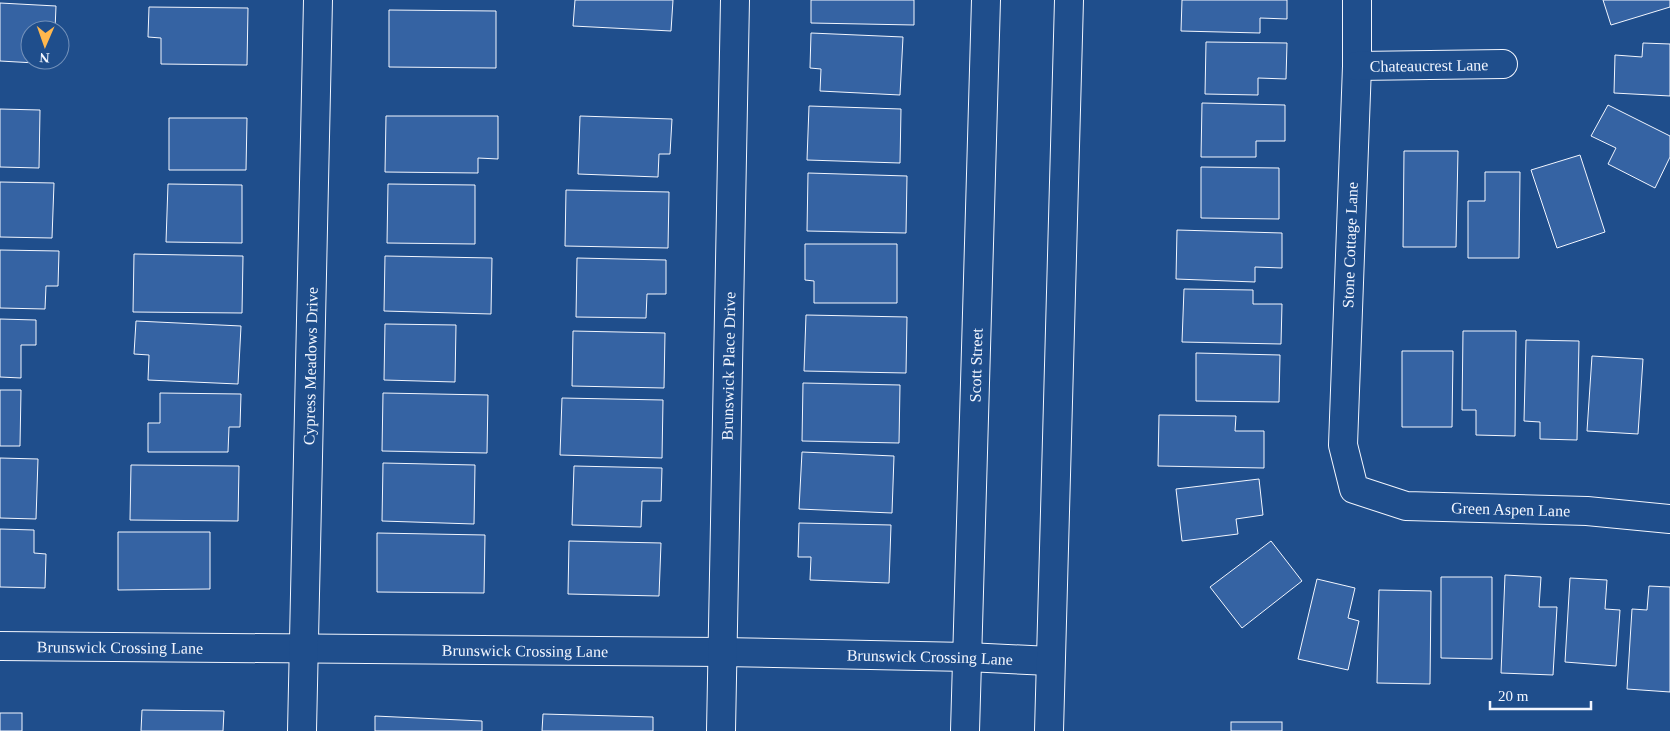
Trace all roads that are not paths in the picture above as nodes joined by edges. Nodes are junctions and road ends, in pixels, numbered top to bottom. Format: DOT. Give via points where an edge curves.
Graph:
graph roads {
  1 [pos="318,0"];
  2 [pos="735,0"];
  3 [pos="986,0"];
  4 [pos="1069,0"];
  5 [pos="1357,0"];
  6 [pos="1502,64"];
  7 [pos="1357,66"];
  8 [pos="1354,489"];
  9 [pos="1670,519"];
  10 [pos="0,646"];
  11 [pos="304,649"];
  12 [pos="722,652"];
  13 [pos="967,657"];
  14 [pos="1050,661"];
  15 [pos="302,731"];
  16 [pos="720,731"];
  17 [pos="965,731"];
  18 [pos="1049,731"];
  1 -- 11 [label="street, Cypress Meadows Drive"];
  2 -- 12 [label="street, Brunswick Place Drive"];
  3 -- 13 [label="street, Scott Street"];
  4 -- 14 [label="street"];
  5 -- 7 [label="street, Stone Cottage Lane"];
  6 -- 7 [label="street, Chateaucrest Lane"];
  7 -- 8 [label="street, Stone Cottage Lane" via="1343,445"];
  8 -- 9 [label="street, Green Aspen Lane" via="1406,506 1587,511"];
  10 -- 11 [label="street, Brunswick Crossing Lane"];
  11 -- 12 [label="street, Brunswick Crossing Lane"];
  11 -- 15 [label="street, Cypress Meadows Drive"];
  12 -- 13 [label="street, Brunswick Crossing Lane"];
  12 -- 16 [label="street, Brunswick Place Drive"];
  13 -- 14 [label="street, Brunswick Crossing Lane"];
  13 -- 17 [label="street, Scott Street"];
  14 -- 18 [label="street"];
}
